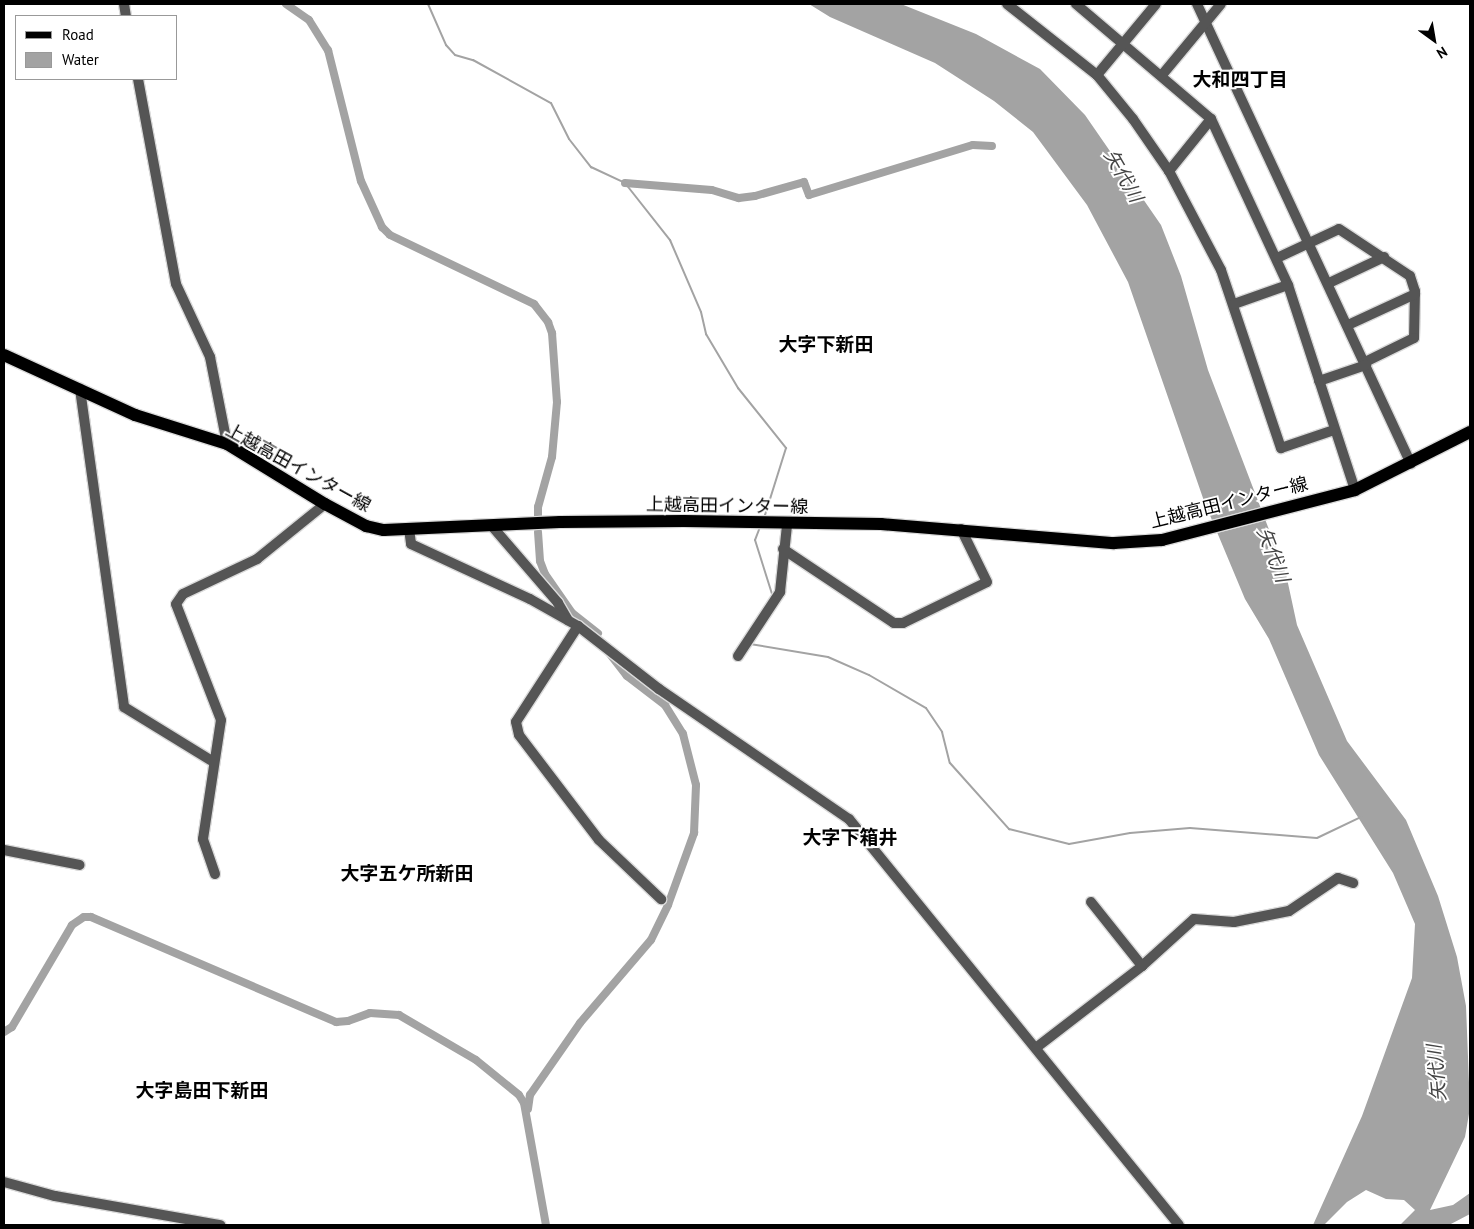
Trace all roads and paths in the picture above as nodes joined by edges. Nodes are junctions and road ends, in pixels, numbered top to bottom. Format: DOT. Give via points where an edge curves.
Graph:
graph roads {
  1 [pos="1007,4"];
  2 [pos="1027,4"];
  3 [pos="1156,4"];
  4 [pos="1197,4"];
  5 [pos="1221,4"];
  6 [pos="1083,6"];
  7 [pos="1020,12"];
  8 [pos="1206,23"];
  9 [pos="1126,43"];
  10 [pos="1097,75"];
  11 [pos="1162,75"];
  12 [pos="138,80"];
  13 [pos="1211,119"];
  14 [pos="1169,171"];
  15 [pos="1310,243"];
  16 [pos="1384,257"];
  17 [pos="1276,258"];
  18 [pos="1329,283"];
  19 [pos="1288,284"];
  20 [pos="1415,294"];
  21 [pos="1234,304"];
  22 [pos="1348,326"];
  23 [pos="4,355"];
  24 [pos="1366,364"];
  25 [pos="1318,382"];
  26 [pos="80,389"];
  27 [pos="1334,430"];
  28 [pos="1470,432"];
  29 [pos="227,444"];
  30 [pos="1411,464"];
  31 [pos="1355,490"];
  32 [pos="325,504"];
  33 [pos="491,525"];
  34 [pos="787,525"];
  35 [pos="409,529"];
  36 [pos="961,530"];
  37 [pos="783,549"];
  38 [pos="568,621"];
  39 [pos="578,626"];
  40 [pos="738,656"];
  41 [pos="212,761"];
  42 [pos="4,850"];
  43 [pos="80,865"];
  44 [pos="214,874"];
  45 [pos="1353,883"];
  46 [pos="661,899"];
  47 [pos="1091,902"];
  48 [pos="1142,966"];
  49 [pos="1037,1047"];
  50 [pos="4,1182"];
  51 [pos="220,1225"];
  52 [pos="1179,1225"];
  1 -- 7 [label="street"];
  2 -- 7 [label="street"];
  3 -- 9 [label="street"];
  4 -- 8 [label="street"];
  5 -- 8 [label="street"];
  6 -- 9 [label="street"];
  7 -- 10 [label="street"];
  8 -- 11 [label="street"];
  8 -- 15 [label="street"];
  9 -- 10 [label="street"];
  9 -- 11 [label="street"];
  10 -- 14 [label="street"];
  11 -- 13 [label="street"];
  12 -- 29 [label="street" via="176,284 210,357"];
  13 -- 14 [label="street"];
  13 -- 17 [label="street"];
  14 -- 21 [label="street" via="1211,248"];
  15 -- 16 [label="street" via="1339,229"];
  15 -- 17 [label="street"];
  15 -- 18 [label="street"];
  16 -- 18 [label="street"];
  16 -- 20 [label="street" via="1410,276"];
  17 -- 19 [label="street"];
  18 -- 22 [label="street"];
  19 -- 21 [label="street"];
  19 -- 25 [label="street"];
  20 -- 22 [label="street"];
  20 -- 24 [label="street" via="1414,338"];
  21 -- 27 [label="street" via="1281,448"];
  22 -- 24 [label="street"];
  23 -- 26 [label="main road, 上越高田インター線"];
  24 -- 25 [label="street"];
  24 -- 30 [label="street"];
  25 -- 27 [label="street"];
  26 -- 29 [label="main road, 上越高田インター線" via="156,424"];
  26 -- 41 [label="street" via="124,707"];
  27 -- 31 [label="street"];
  28 -- 30 [label="main road, 上越高田インター線"];
  29 -- 32 [label="main road, 上越高田インター線"];
  30 -- 31 [label="main road, 上越高田インター線"];
  31 -- 36 [label="main road, 上越高田インター線" via="1162,540 1114,543"];
  32 -- 35 [label="main road, 上越高田インター線" via="374,528"];
  32 -- 41 [label="street" via="257,559 183,594 176,604 221,720"];
  33 -- 34 [label="main road, 上越高田インター線" via="684,522"];
  33 -- 35 [label="main road, 上越高田インター線"];
  33 -- 38 [label="street" via="558,603"];
  34 -- 36 [label="main road, 上越高田インター線" via="881,524"];
  34 -- 37 [label="street"];
  35 -- 38 [label="street" via="411,544 530,599"];
  36 -- 37 [label="street" via="987,582 903,623 894,624"];
  37 -- 40 [label="street" via="780,592"];
  38 -- 39 [label="street"];
  39 -- 46 [label="street" via="516,722 519,735 599,840"];
  39 -- 49 [label="street" via="659,689 849,819"];
  41 -- 44 [label="street" via="203,839"];
  42 -- 43 [label="street"];
  45 -- 48 [label="street" via="1338,878 1289,911 1234,922 1194,919"];
  47 -- 48 [label="street"];
  48 -- 49 [label="street"];
  49 -- 52 [label="street"];
  50 -- 51 [label="street" via="55,1196"];
}
